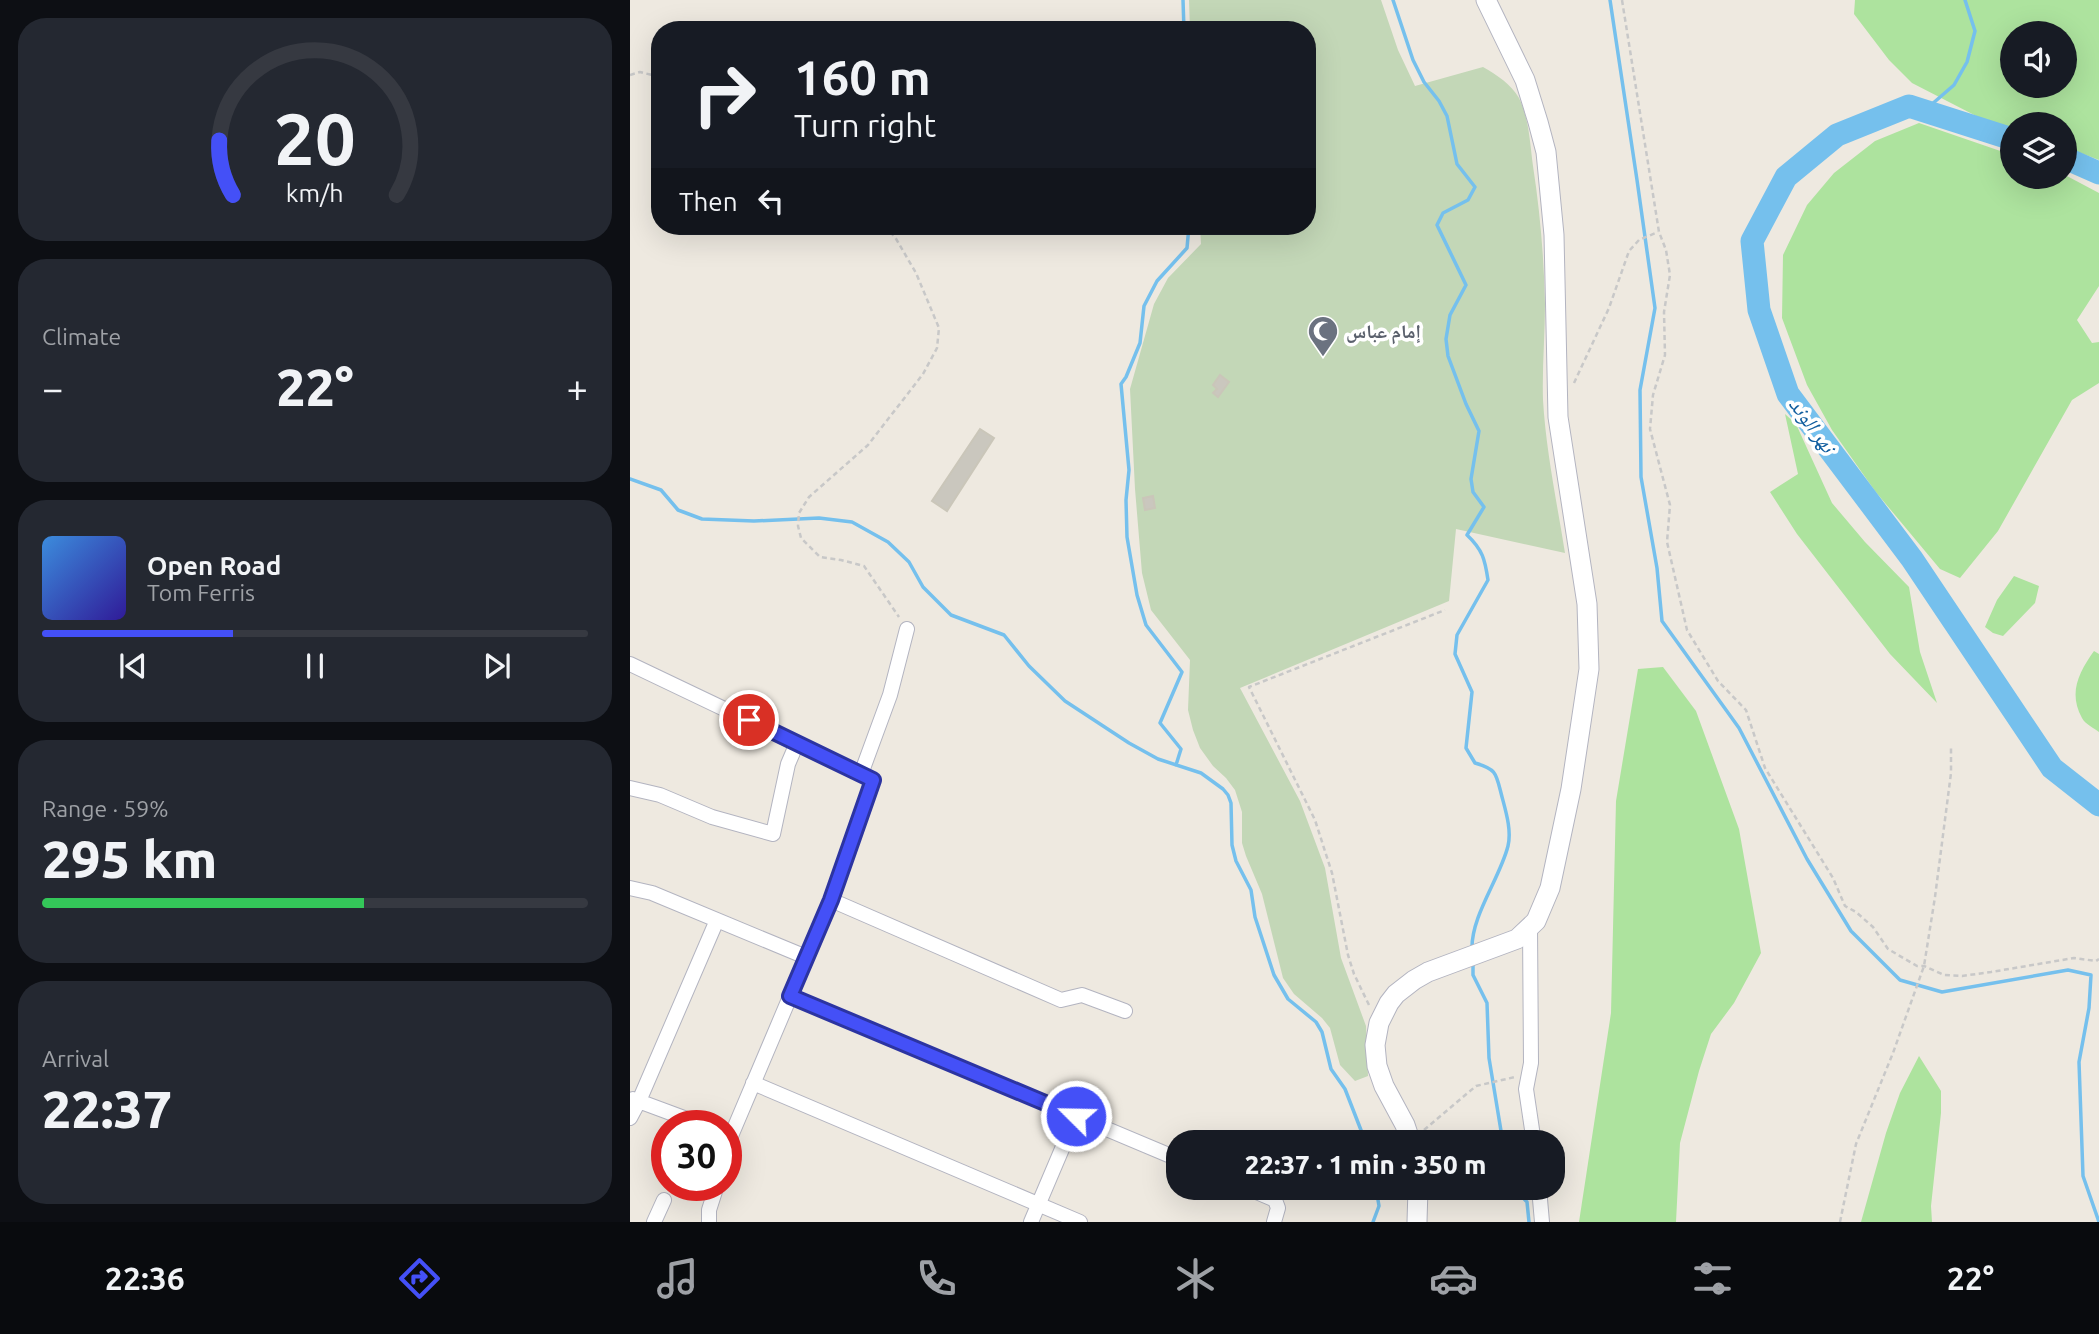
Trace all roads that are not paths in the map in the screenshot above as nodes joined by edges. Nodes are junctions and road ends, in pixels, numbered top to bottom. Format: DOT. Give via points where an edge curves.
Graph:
graph roads {
  1 [pos="1486,0"];
  2 [pos="907,629"];
  3 [pos="630,664"];
  4 [pos="797,743"];
  5 [pos="861,774"];
  6 [pos="630,788"];
  7 [pos="630,888"];
  8 [pos="831,900"];
  9 [pos="716,920"];
  10 [pos="1530,927"];
  11 [pos="806,957"];
  12 [pos="790,996"];
  13 [pos="1125,1011"];
  14 [pos="753,1083"];
  15 [pos="635,1100"];
  16 [pos="662,1110"];
  17 [pos="741,1110"];
  18 [pos="1076,1116"];
  19 [pos="630,1118"];
  20 [pos="1406,1130"];
  21 [pos="1532,1130"];
  22 [pos="1166,1154"];
  23 [pos="1275,1200"];
  24 [pos="1418,1200"];
  25 [pos="1540,1200"];
  26 [pos="664,1201"];
  27 [pos="712,1201"];
  28 [pos="1039,1204"];
  29 [pos="654,1222"];
  30 [pos="709,1222"];
  31 [pos="1031,1222"];
  32 [pos="1080,1222"];
  33 [pos="1274,1222"];
  34 [pos="1417,1222"];
  35 [pos="1542,1222"];
  1 -- 10 [label="main road" via="1525,80 1546,152 1554,235 1558,417 1587,604 1589,669 1571,789 1550,888"];
  2 -- 5 [label="street" via="890,695"];
  3 -- 4 [label="street"];
  4 -- 5 [label="street"];
  4 -- 6 [label="street" via="772,834"];
  5 -- 8 [label="street" via="873,780"];
  7 -- 9 [label="street"];
  8 -- 11 [label="street"];
  8 -- 13 [label="street" via="1061,1000 1082,995"];
  9 -- 11 [label="street"];
  9 -- 15 [label="street"];
  10 -- 20 [label="main road" via="1517,939 1428,972 1404,986 1389,1003 1378,1023 1377,1066"];
  10 -- 21 [label="street" via="1531,1063 1526,1089"];
  11 -- 12 [label="street"];
  12 -- 14 [label="street"];
  12 -- 18 [label="street"];
  14 -- 17 [label="street"];
  14 -- 28 [label="street"];
  15 -- 16 [label="street"];
  15 -- 19 [label="street"];
  18 -- 22 [label="street"];
  18 -- 28 [label="street"];
  23 -- 33 [label="street"];
  24 -- 34 [label="main road"];
  25 -- 35 [label="street"];
  26 -- 29 [label="street"];
  27 -- 30 [label="street"];
  28 -- 31 [label="street"];
  28 -- 32 [label="street"];
}
